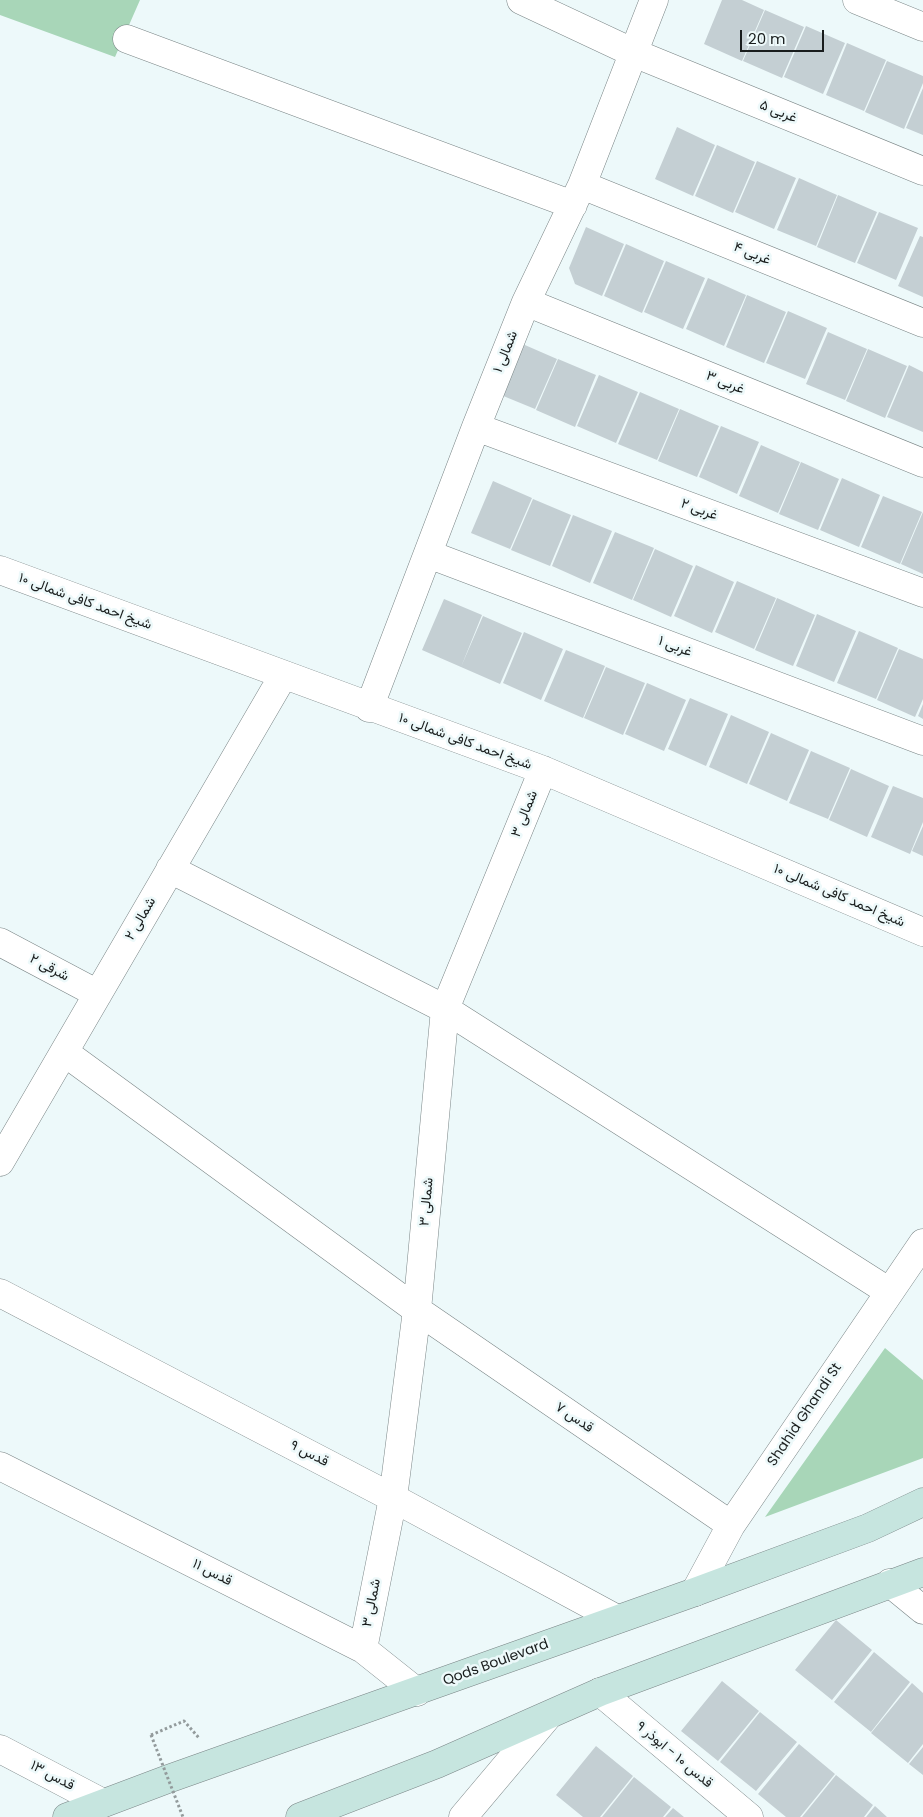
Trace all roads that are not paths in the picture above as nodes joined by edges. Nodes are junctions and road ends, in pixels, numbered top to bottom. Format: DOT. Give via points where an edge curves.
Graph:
graph roads {
  1 [pos="521,0"];
  2 [pos="654,0"];
  3 [pos="857,0"];
  4 [pos="923,27"];
  5 [pos="126,39"];
  6 [pos="634,53"];
  7 [pos="923,171"];
  8 [pos="577,195"];
  9 [pos="526,302"];
  10 [pos="923,323"];
  11 [pos="476,427"];
  12 [pos="923,464"];
  13 [pos="428,554"];
  14 [pos="0,570"];
  15 [pos="923,593"];
  16 [pos="283,676"];
  17 [pos="369,708"];
  18 [pos="923,741"];
  19 [pos="543,770"];
  20 [pos="170,869"];
  21 [pos="923,932"];
  22 [pos="0,942"];
  23 [pos="98,994"];
  24 [pos="445,1009"];
  25 [pos="64,1052"];
  26 [pos="0,1162"];
  27 [pos="923,1243"];
  28 [pos="888,1291"];
  29 [pos="0,1293"];
  30 [pos="417,1310"];
  31 [pos="0,1466"];
  32 [pos="393,1498"];
  33 [pos="923,1502"];
  34 [pos="923,1510"];
  35 [pos="732,1525"];
  36 [pos="868,1528"];
  37 [pos="909,1576"];
  38 [pos="695,1592"];
  39 [pos="923,1610"];
  40 [pos="617,1619"];
  41 [pos="363,1649"];
  42 [pos="417,1692"];
  43 [pos="600,1692"];
  44 [pos="548,1716"];
  45 [pos="0,1749"];
  46 [pos="103,1803"];
  47 [pos="67,1817"];
  48 [pos="300,1817"];
  49 [pos="463,1817"];
  50 [pos="748,1817"];
  1 -- 6 [label="street, غربی ۵"];
  2 -- 6 [label="street, ۱ شمالی"];
  3 -- 4 [label="street"];
  5 -- 8 [label="street, غربی ۴"];
  6 -- 7 [label="street, غربی ۵"];
  6 -- 8 [label="street, ۱ شمالی"];
  8 -- 9 [label="street, ۱ شمالی"];
  8 -- 10 [label="street, غربی ۴"];
  9 -- 11 [label="street, ۱ شمالی"];
  9 -- 12 [label="street, غربی ۳"];
  11 -- 13 [label="street, ۱ شمالی"];
  11 -- 15 [label="street, ۲ غربی"];
  13 -- 17 [label="street, ۱ شمالی"];
  13 -- 18 [label="street, ۱ غربی"];
  14 -- 16 [label="street, شیخ احمد کافی شمالی ۱۰"];
  16 -- 17 [label="street, شیخ احمد کافی شمالی ۱۰"];
  16 -- 20 [label="street, شمالی ۲"];
  17 -- 19 [label="street, شیخ احمد کافی شمالی ۱۰"];
  19 -- 21 [label="street, شیخ احمد کافی شمالی ۱۰"];
  19 -- 24 [label="street, شمالی ۳"];
  20 -- 23 [label="street, شمالی ۲"];
  20 -- 24 [label="street"];
  22 -- 23 [label="street, شرقی ۲"];
  23 -- 25 [label="street, شمالی ۲"];
  24 -- 28 [label="street"];
  24 -- 30 [label="street, شمالی ۳"];
  25 -- 26 [label="street, شمالی ۲"];
  25 -- 30 [label="street, قدس ۷"];
  27 -- 28 [label="street, Shahid Ghandi St"];
  28 -- 35 [label="street, Shahid Ghandi St"];
  29 -- 32 [label="street, قدس ۹"];
  30 -- 32 [label="street, شمالی ۳"];
  30 -- 35 [label="street, قدس ۷"];
  31 -- 41 [label="street, قدس ۱۱"];
  32 -- 40 [label="street, قدس ۹"];
  32 -- 41 [label="street, شمالی ۳"];
  33 -- 36 [label="main road, Qods Boulevard"];
  34 -- 36 [label="main road"];
  35 -- 38 [label="street, Shahid Ghandi St"];
  36 -- 38 [label="main road, Qods Boulevard"];
  37 -- 39 [label="street"];
  37 -- 43 [label="main road"];
  38 -- 40 [label="main road, Qods Boulevard"];
  40 -- 42 [label="main road, Qods Boulevard"];
  41 -- 42 [label="street, قدس ۱۱"];
  42 -- 46 [label="main road, Qods Boulevard"];
  43 -- 44 [label="main road"];
  43 -- 50 [label="street, قدس ۱۰ - ابوذر ۹"];
  44 -- 48 [label="main road" via="437,1764"];
  44 -- 49 [label="street"];
  45 -- 46 [label="street, قدس ۱۳"];
  46 -- 47 [label="main road, Qods Boulevard"];
}
